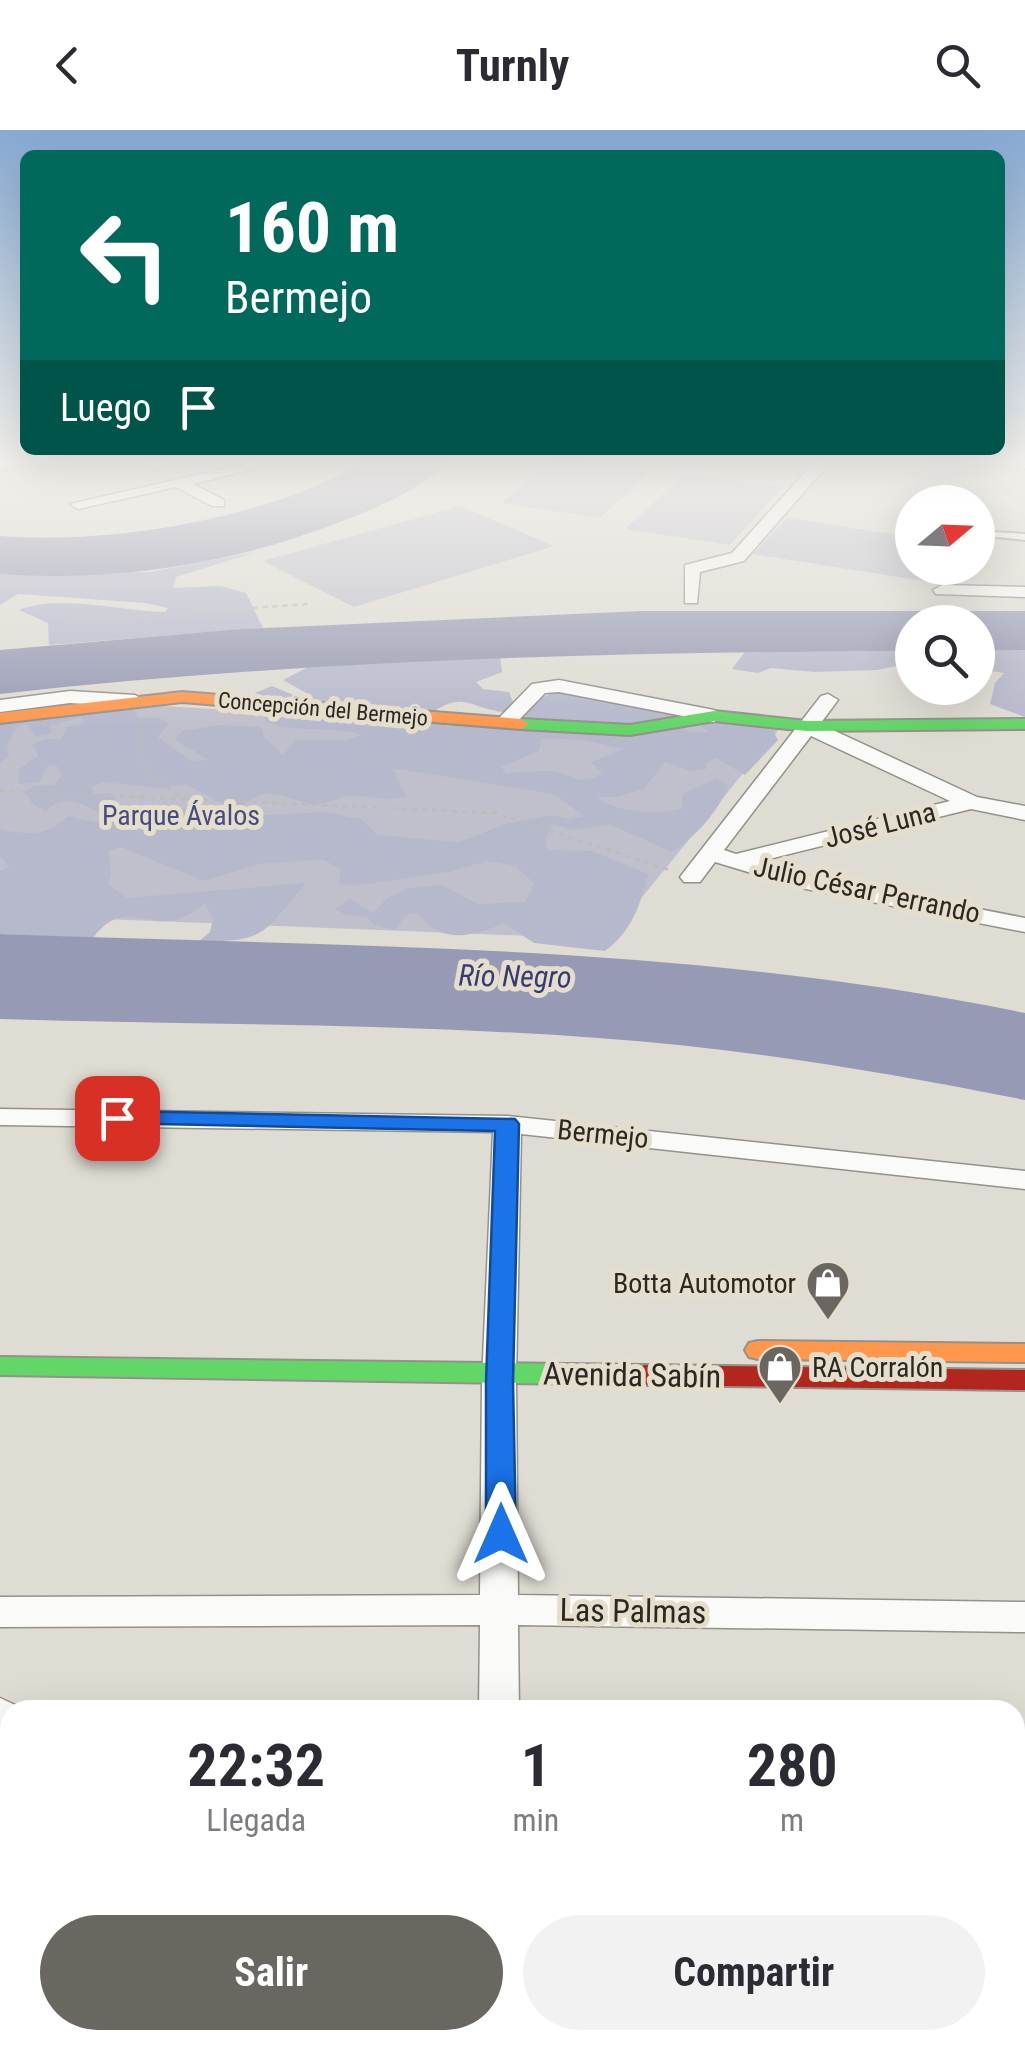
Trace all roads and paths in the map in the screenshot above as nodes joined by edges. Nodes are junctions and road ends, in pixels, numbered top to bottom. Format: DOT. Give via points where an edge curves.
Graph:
graph roads {
  1 [pos="745,550"];
  2 [pos="942,590"];
  3 [pos="1025,592"];
  4 [pos="691,598"];
  5 [pos="309,604"];
  6 [pos="63,620"];
  7 [pos="828,700"];
  8 [pos="142,701"];
  9 [pos="0,705"];
  10 [pos="714,716"];
  11 [pos="0,718"];
  12 [pos="505,724"];
  13 [pos="1025,724"];
  14 [pos="807,726"];
  15 [pos="0,791"];
  16 [pos="184,800"];
  17 [pos="970,802"];
  18 [pos="1025,813"];
  19 [pos="710,853"];
  20 [pos="736,861"];
  21 [pos="692,877"];
  22 [pos="1025,925"];
  23 [pos="0,1117"];
  24 [pos="507,1124"];
  25 [pos="1025,1180"];
  26 [pos="0,1344"];
  27 [pos="252,1346"];
  28 [pos="735,1350"];
  29 [pos="1025,1353"];
  30 [pos="502,1354"];
  31 [pos="0,1366"];
  32 [pos="1025,1380"];
  33 [pos="502,1610"];
  34 [pos="0,1612"];
  35 [pos="1025,1617"];
  36 [pos="500,1700"];
  1 -- 4 [label="street" via="691,569"];
  2 -- 3 [label="street"];
  5 -- 6 [label="path"];
  7 -- 14 [label="street"];
  8 -- 9 [label="street, Concepción del Bermejo" via="70,697"];
  8 -- 11 [label="street, Concepción del Bermejo"];
  8 -- 12 [label="street, Concepción del Bermejo" via="182,698"];
  8 -- 16 [label="path" via="145,772"];
  10 -- 12 [label="street, Concepción del Bermejo" via="630,730"];
  10 -- 12 [label="street, Concepción del Bermejo" via="560,686 539,688"];
  10 -- 14 [label="street, Concepción del Bermejo"];
  13 -- 14 [label="street"];
  14 -- 17 [label="street"];
  14 -- 19 [label="street"];
  15 -- 16 [label="path"];
  16 -- 21 [label="path" via="495,813"];
  17 -- 18 [label="street, José Luna"];
  17 -- 20 [label="street, José Luna"];
  19 -- 20 [label="street, Julio César Perrando"];
  19 -- 21 [label="street"];
  20 -- 22 [label="street, Julio César Perrando"];
  23 -- 24 [label="street, Bermejo"];
  24 -- 25 [label="street, Bermejo"];
  24 -- 30 [label="street"];
  26 -- 27 [label="street"];
  28 -- 29 [label="street, Avenida Sabín"];
  30 -- 31 [label="street, Avenida Sabín"];
  30 -- 32 [label="street, Avenida Sabín"];
  30 -- 33 [label="street"];
  33 -- 34 [label="street, Las Palmas"];
  33 -- 35 [label="street, Las Palmas"];
  33 -- 36 [label="street"];
}
